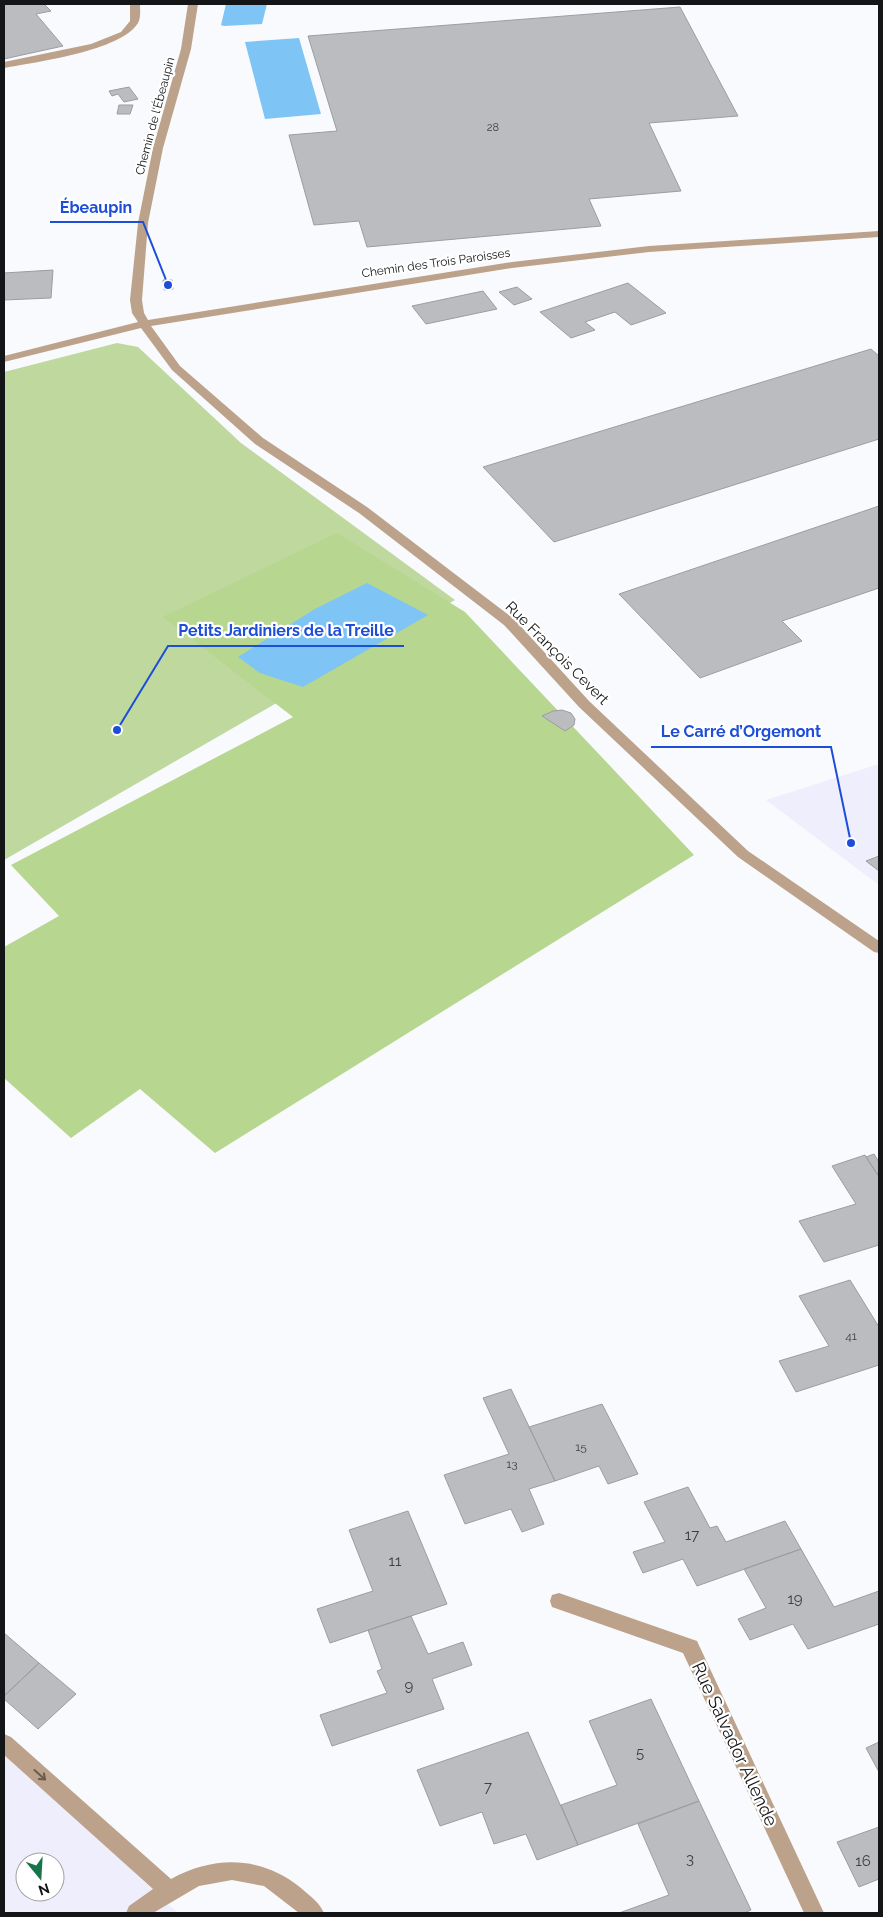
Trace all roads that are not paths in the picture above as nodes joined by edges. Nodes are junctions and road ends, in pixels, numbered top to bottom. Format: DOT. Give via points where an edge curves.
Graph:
graph roads {
  1 [pos="136,4"];
  2 [pos="193,4"];
  3 [pos="4,65"];
  4 [pos="879,234"];
  5 [pos="144,324"];
  6 [pos="4,359"];
  7 [pos="879,948"];
  8 [pos="559,1600"];
  9 [pos="4,1743"];
  10 [pos="169,1890"];
  11 [pos="136,1913"];
  12 [pos="314,1913"];
  13 [pos="814,1913"];
  1 -- 3 [label="street" via="135,21 124,34 94,46"];
  2 -- 5 [label="street, Chemin de l'Ébeaupin" via="186,49 158,148 143,223 136,300"];
  4 -- 5 [label="street, Chemin des Trois Paroisses" via="649,249 512,265"];
  5 -- 6 [label="street, Chemin des Trois Paroisses"];
  5 -- 7 [label="street, Rue François Cevert" via="176,368 259,441 363,510 509,622 584,704 743,854"];
  8 -- 13 [label="street, Rue Salvador Allende" via="690,1647"];
  9 -- 10 [label="street, one-way"];
  10 -- 11 [label="street"];
  10 -- 12 [label="street" via="202,1874 236,1871 268,1878"];
}
